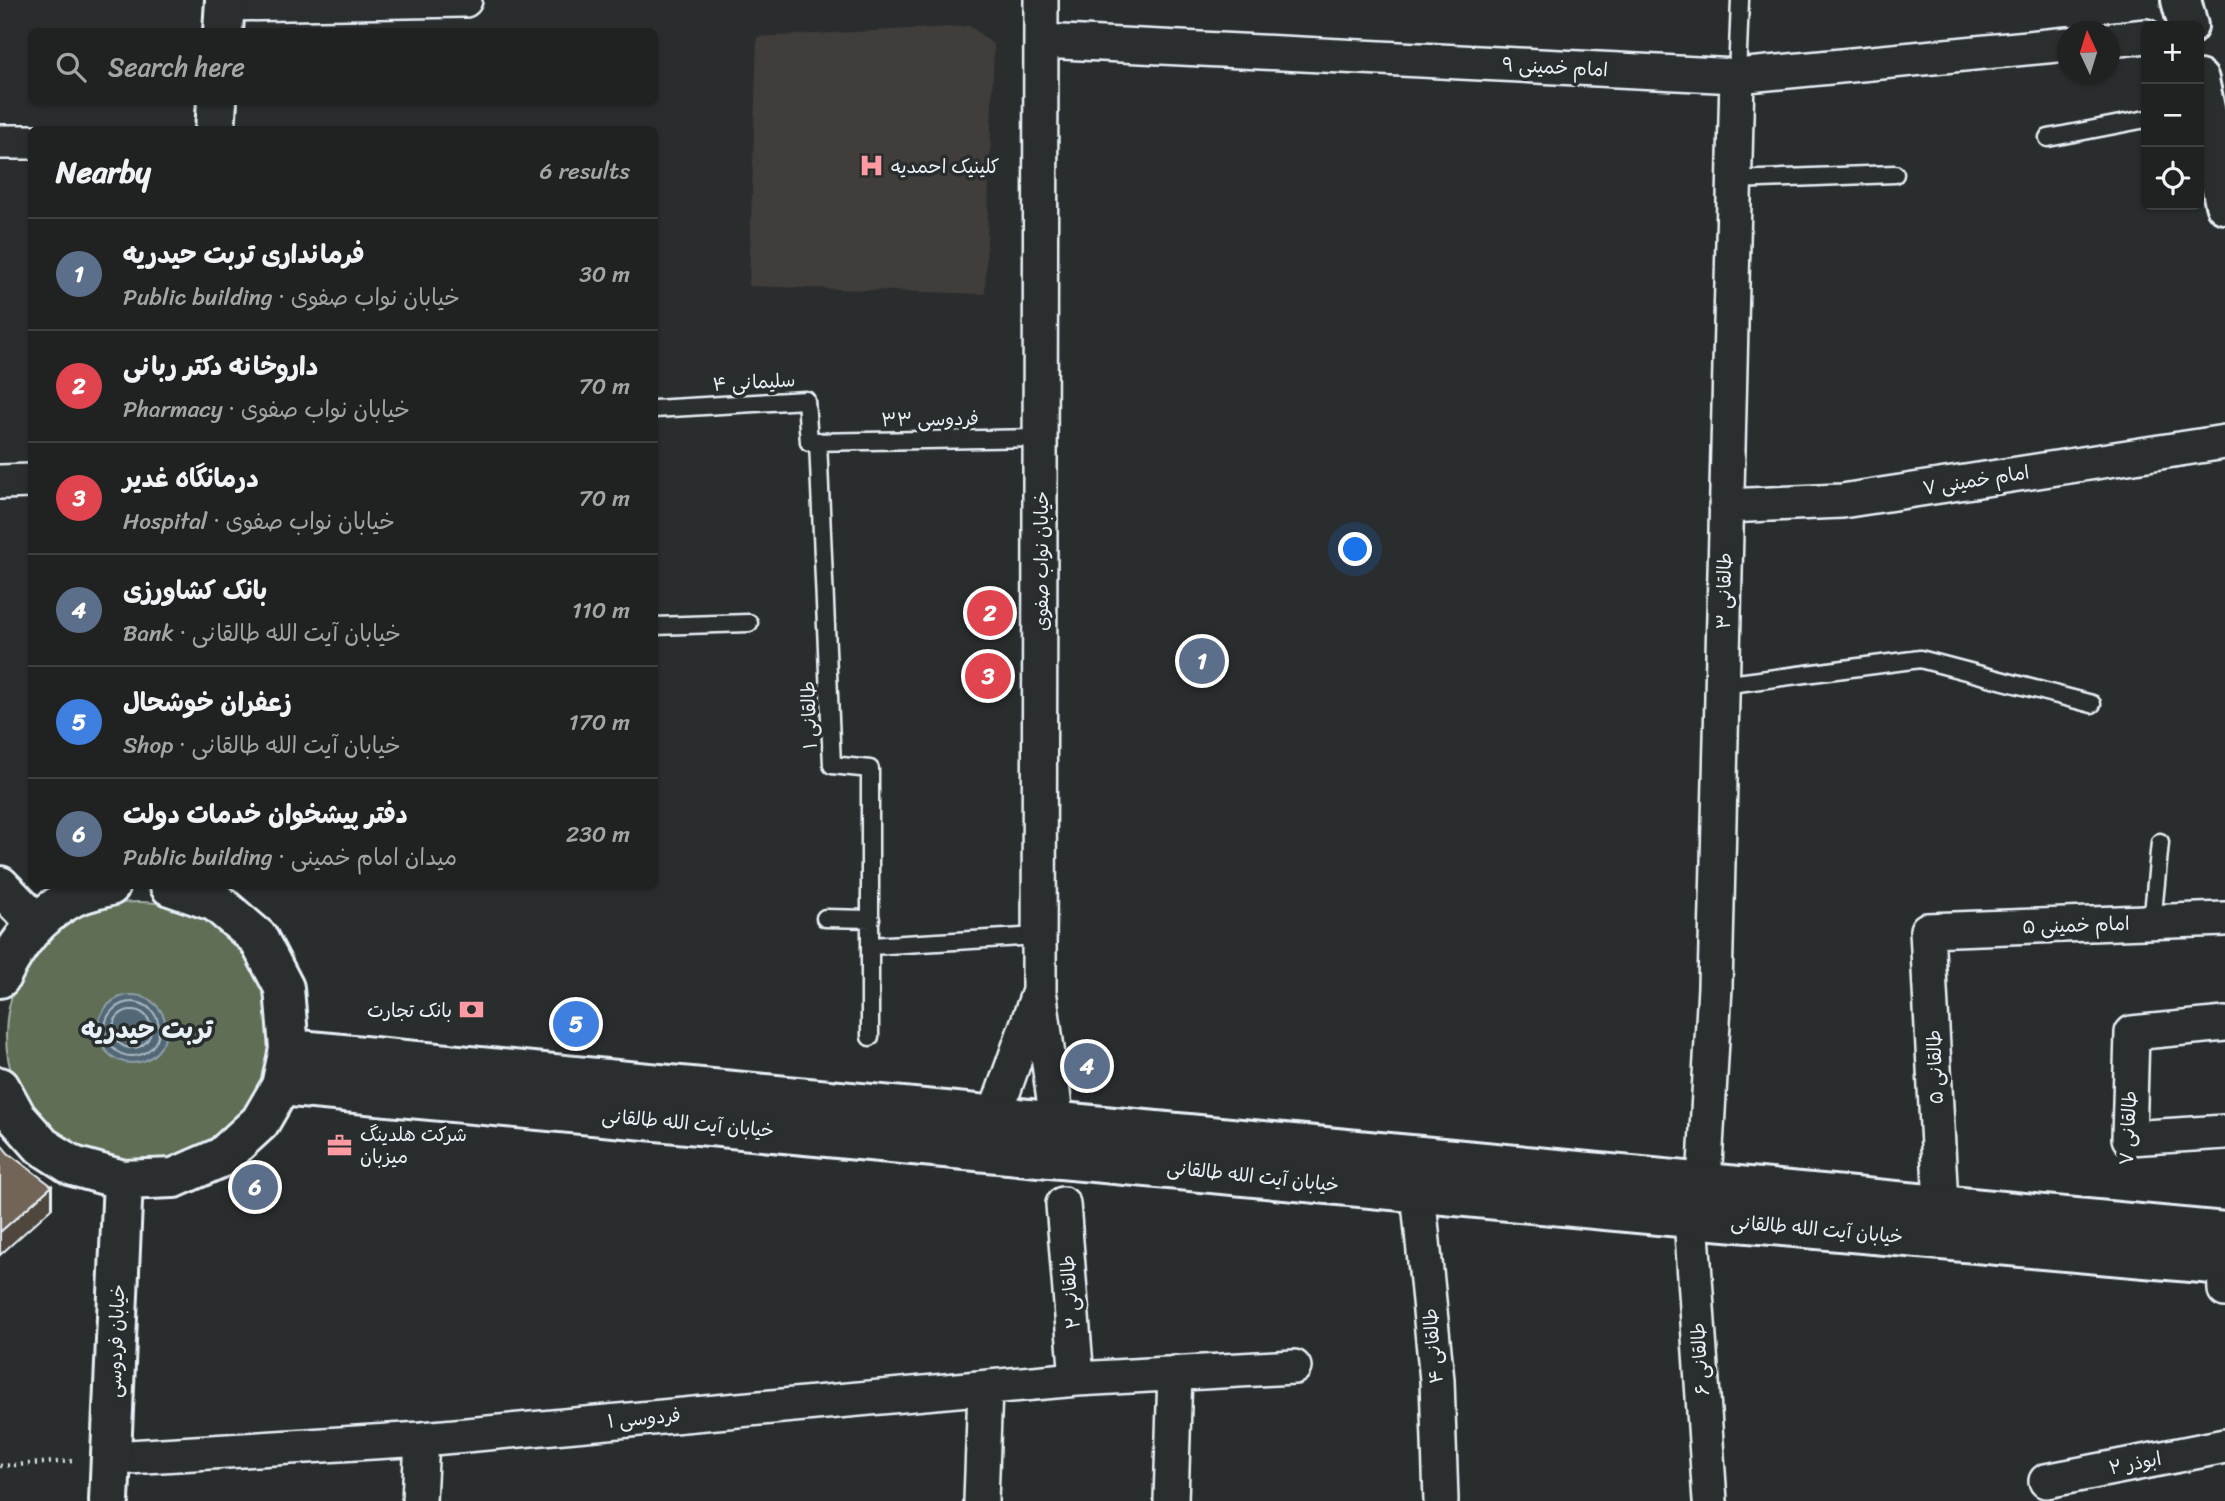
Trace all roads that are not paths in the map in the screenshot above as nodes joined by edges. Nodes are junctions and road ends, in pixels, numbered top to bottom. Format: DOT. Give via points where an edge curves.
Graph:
graph roads {
  1 [pos="465,0"];
  2 [pos="1041,0"];
  3 [pos="1740,0"];
  4 [pos="2181,0"];
  5 [pos="224,12"];
  6 [pos="2187,21"];
  7 [pos="2141,37"];
  8 [pos="2120,39"];
  9 [pos="1041,41"];
  10 [pos="2057,45"];
  11 [pos="1737,76"];
  12 [pos="218,105"];
  13 [pos="2204,111"];
  14 [pos="2141,120"];
  15 [pos="215,126"];
  16 [pos="2048,138"];
  17 [pos="0,142"];
  18 [pos="28,142"];
  19 [pos="1895,174"];
  20 [pos="1733,180"];
  21 [pos="2225,204"];
  22 [pos="658,409"];
  23 [pos="1042,438"];
  24 [pos="818,441"];
  25 [pos="2225,442"];
  26 [pos="28,481"];
  27 [pos="0,482"];
  28 [pos="1726,506"];
  29 [pos="749,623"];
  30 [pos="658,626"];
  31 [pos="1721,685"];
  32 [pos="2092,704"];
  33 [pos="2160,842"];
  34 [pos="0,886"];
  35 [pos="100,889"];
  36 [pos="179,889"];
  37 [pos="825,918"];
  38 [pos="871,919"];
  39 [pos="2225,919"];
  40 [pos="36,923"];
  41 [pos="2152,923"];
  42 [pos="1927,930"];
  43 [pos="1039,936"];
  44 [pos="871,946"];
  45 [pos="0,978"];
  46 [pos="1039,991"];
  47 [pos="2225,1024"];
  48 [pos="870,1037"];
  49 [pos="289,1049"];
  50 [pos="281,1086"];
  51 [pos="0,1087"];
  52 [pos="995,1115"];
  53 [pos="2225,1132"];
  54 [pos="1058,1140"];
  55 [pos="123,1180"];
  56 [pos="1704,1183"];
  57 [pos="1418,1192"];
  58 [pos="1063,1204"];
  59 [pos="1941,1205"];
  60 [pos="1690,1218"];
  61 [pos="2225,1263"];
  62 [pos="1294,1367"];
  63 [pos="1175,1373"];
  64 [pos="1077,1379"];
  65 [pos="985,1388"];
  66 [pos="422,1439"];
  67 [pos="2225,1446"];
  68 [pos="112,1458"];
  69 [pos="2046,1481"];
  70 [pos="109,1501"];
  71 [pos="419,1501"];
  72 [pos="981,1501"];
  73 [pos="1171,1501"];
  74 [pos="1441,1501"];
  75 [pos="1710,1501"];
  1 -- 5 [label="street"];
  2 -- 9 [label="street, خیابان نواب صفوی"];
  3 -- 11 [label="lane, طالقانی ۳"];
  4 -- 6 [label="main road"];
  7 -- 8 [label="street"];
  9 -- 11 [label="street, امام خمینی ۹"];
  9 -- 23 [label="street, خیابان نواب صفوی"];
  10 -- 11 [label="street, امام خمینی ۹"];
  11 -- 20 [label="street, طالقانی ۳"];
  12 -- 15 [label="main road"];
  13 -- 21 [label="main road"];
  14 -- 16 [label="lane"];
  17 -- 18 [label="street"];
  19 -- 20 [label="lane"];
  20 -- 28 [label="street, طالقانی ۳"];
  22 -- 24 [label="lane, سلیمانی ۴" via="806,400 809,442"];
  23 -- 24 [label="lane, فردوسی ۳۳"];
  23 -- 43 [label="street, خیابان نواب صفوی"];
  24 -- 38 [label="lane, طالقانی ۱" via="832,765 870,769"];
  25 -- 28 [label="street, امام خمینی ۷" via="1842,501"];
  26 -- 27 [label="street"];
  28 -- 31 [label="street, طالقانی ۳"];
  29 -- 30 [label="lane"];
  31 -- 32 [label="lane" via="1920,659"];
  31 -- 56 [label="street, طالقانی ۳" via="1715,988"];
  33 -- 41 [label="lane"];
  34 -- 40 [label="main road"];
  35 -- 40 [label="main road" via="74,897"];
  36 -- 49 [label="main road" via="216,902 258,938 284,988"];
  37 -- 38 [label="lane"];
  38 -- 44 [label="lane, طالقانی ۱"];
  39 -- 41 [label="street, امام خمینی ۵"];
  40 -- 45 [label="main road" via="14,949"];
  41 -- 42 [label="street, امام خمینی ۵"];
  42 -- 59 [label="street, طالقانی ۵"];
  43 -- 44 [label="lane"];
  43 -- 46 [label="street, خیابان نواب صفوی"];
  44 -- 48 [label="lane, طالقانی ۱"];
  46 -- 52 [label="street, خیابان نواب صفوی"];
  46 -- 54 [label="street"];
  47 -- 53 [label="street, طالقانی ۷" via="2132,1033 2129,1138"];
  49 -- 50 [label="main road"];
  49 -- 52 [label="main road, خیابان آیت الله طالقانی"];
  50 -- 54 [label="main road, خیابان آیت الله طالقانی"];
  50 -- 55 [label="main road" via="260,1122 222,1157 174,1178"];
  51 -- 55 [label="main road" via="18,1118 43,1146 74,1166"];
  52 -- 54 [label="main road, خیابان آیت الله طالقانی"];
  54 -- 56 [label="main road, خیابان آیت الله طالقانی"];
  54 -- 57 [label="main road, خیابان آیت الله طالقانی"];
  55 -- 68 [label="main road, خیابان فردوسی"];
  56 -- 59 [label="main road, خیابان آیت الله طالقانی"];
  57 -- 60 [label="main road, خیابان آیت الله طالقانی"];
  57 -- 74 [label="street, طالقانی ۴" via="1437,1380"];
  58 -- 64 [label="street, طالقانی ۲"];
  59 -- 61 [label="main road, خیابان آیت الله طالقانی"];
  60 -- 61 [label="main road, خیابان آیت الله طالقانی"];
  60 -- 75 [label="street, طالقانی ۶"];
  62 -- 63 [label="street, فردوسی ۱"];
  63 -- 64 [label="street, فردوسی ۱"];
  63 -- 73 [label="street"];
  64 -- 65 [label="street, فردوسی ۱"];
  65 -- 66 [label="street, فردوسی ۱"];
  65 -- 72 [label="street"];
  66 -- 68 [label="street, فردوسی ۱"];
  66 -- 71 [label="street"];
  67 -- 69 [label="street, ابوذر ۲"];
  68 -- 70 [label="main road, خیابان فردوسی"];
}
